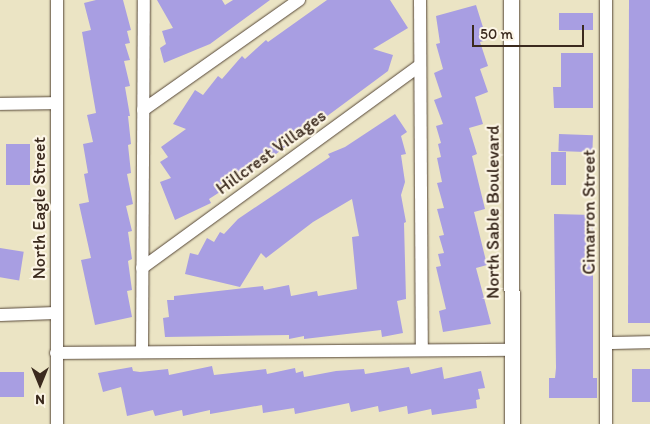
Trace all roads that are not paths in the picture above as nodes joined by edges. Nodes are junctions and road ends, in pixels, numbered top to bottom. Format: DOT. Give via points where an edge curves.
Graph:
graph roads {
  1 [pos="57,0"];
  2 [pos="144,0"];
  3 [pos="299,0"];
  4 [pos="420,0"];
  5 [pos="511,0"];
  6 [pos="606,0"];
  7 [pos="420,64"];
  8 [pos="0,104"];
  9 [pos="57,104"];
  10 [pos="143,110"];
  11 [pos="142,268"];
  12 [pos="56,313"];
  13 [pos="0,315"];
  14 [pos="650,342"];
  15 [pos="606,343"];
  16 [pos="422,350"];
  17 [pos="512,350"];
  18 [pos="142,352"];
  19 [pos="56,353"];
  20 [pos="58,424"];
  21 [pos="512,424"];
  22 [pos="606,424"];
  1 -- 9 [label="street, North Eagle Street"];
  2 -- 10 [label="street"];
  3 -- 10 [label="street"];
  4 -- 7 [label="street"];
  5 -- 17 [label="street, North Sable Boulevard"];
  6 -- 15 [label="street, Cimarron Street"];
  7 -- 11 [label="street, Hillcrest Villages"];
  7 -- 16 [label="street"];
  8 -- 9 [label="street"];
  9 -- 12 [label="street, North Eagle Street"];
  10 -- 11 [label="street"];
  11 -- 18 [label="street"];
  12 -- 13 [label="street"];
  12 -- 19 [label="street, North Eagle Street"];
  14 -- 15 [label="street"];
  15 -- 22 [label="street, Cimarron Street"];
  16 -- 17 [label="street"];
  16 -- 18 [label="street"];
  17 -- 21 [label="street, North Sable Boulevard"];
  18 -- 19 [label="street"];
  19 -- 20 [label="street, North Eagle Street"];
}
